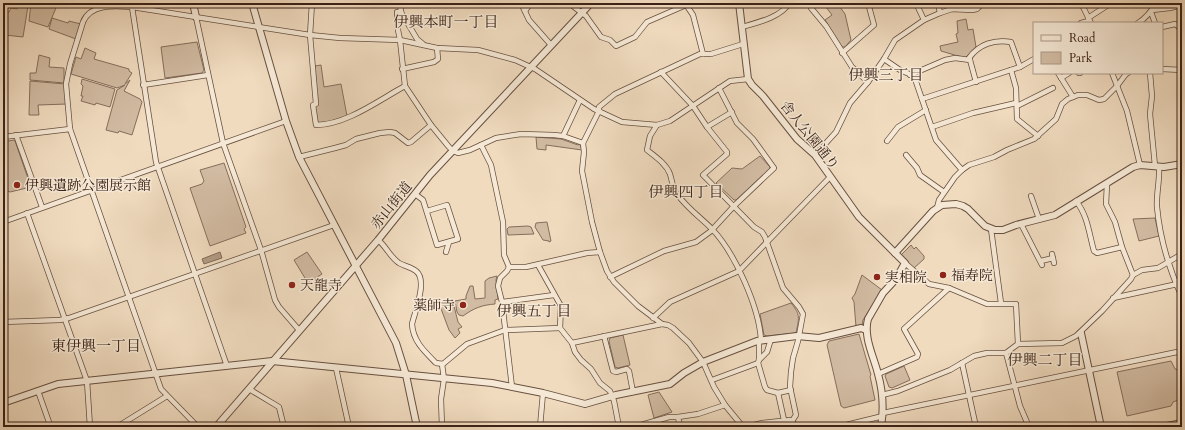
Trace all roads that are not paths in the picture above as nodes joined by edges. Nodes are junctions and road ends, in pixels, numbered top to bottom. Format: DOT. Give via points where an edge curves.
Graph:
graph roads {
  1 [pos="193,3"];
  2 [pos="252,3"];
  3 [pos="312,3"];
  4 [pos="400,3"];
  5 [pos="521,3"];
  6 [pos="531,3"];
  7 [pos="570,3"];
  8 [pos="591,3"];
  9 [pos="738,3"];
  10 [pos="789,3"];
  11 [pos="814,3"];
  12 [pos="868,3"];
  13 [pos="916,3"];
  14 [pos="938,3"];
  15 [pos="958,3"];
  16 [pos="976,3"];
  17 [pos="983,3"];
  18 [pos="1081,3"];
  19 [pos="1111,3"];
  20 [pos="1156,3"];
  21 [pos="111,4"];
  22 [pos="686,4"];
  23 [pos="1182,5"];
  24 [pos="132,7"];
  25 [pos="977,8"];
  26 [pos="959,9"];
  27 [pos="525,11"];
  28 [pos="1152,11"];
  29 [pos="401,12"];
  30 [pos="582,13"];
  31 [pos="940,13"];
  32 [pos="196,17"];
  33 [pos="924,20"];
  34 [pos="1089,20"];
  35 [pos="1140,22"];
  36 [pos="1155,22"];
  37 [pos="259,26"];
  38 [pos="742,27"];
  39 [pos="1163,27"];
  40 [pos="1182,29"];
  41 [pos="310,35"];
  42 [pos="400,40"];
  43 [pos="743,44"];
  44 [pos="424,45"];
  45 [pos="551,45"];
  46 [pos="437,48"];
  47 [pos="842,52"];
  48 [pos="703,54"];
  49 [pos="884,59"];
  50 [pos="970,60"];
  51 [pos="1033,60"];
  52 [pos="531,67"];
  53 [pos="1020,67"];
  54 [pos="402,69"];
  55 [pos="1163,69"];
  56 [pos="1011,70"];
  57 [pos="1182,70"];
  58 [pos="661,72"];
  59 [pos="910,74"];
  60 [pos="1059,74"];
  61 [pos="1067,74"];
  62 [pos="1112,74"];
  63 [pos="1126,74"];
  64 [pos="1150,74"];
  65 [pos="208,75"];
  66 [pos="1061,78"];
  67 [pos="748,79"];
  68 [pos="868,82"];
  69 [pos="976,82"];
  70 [pos="143,85"];
  71 [pos="405,86"];
  72 [pos="1117,86"];
  73 [pos="719,88"];
  74 [pos="1053,88"];
  75 [pos="1073,97"];
  76 [pos="922,99"];
  77 [pos="580,100"];
  78 [pos="1017,104"];
  79 [pos="693,106"];
  80 [pos="926,110"];
  81 [pos="599,111"];
  82 [pos="732,112"];
  83 [pos="286,121"];
  84 [pos="431,125"];
  85 [pos="657,125"];
  86 [pos="707,127"];
  87 [pos="932,127"];
  88 [pos="70,129"];
  89 [pos="16,135"];
  90 [pos="563,136"];
  91 [pos="1038,136"];
  92 [pos="3,137"];
  93 [pos="887,141"];
  94 [pos="223,143"];
  95 [pos="582,143"];
  96 [pos="482,145"];
  97 [pos="453,151"];
  98 [pos="815,155"];
  99 [pos="906,155"];
  100 [pos="299,156"];
  101 [pos="1182,164"];
  102 [pos="1140,165"];
  103 [pos="1157,166"];
  104 [pos="157,167"];
  105 [pos="962,170"];
  106 [pos="830,177"];
  107 [pos="1107,184"];
  108 [pos="91,191"];
  109 [pos="944,192"];
  110 [pos="415,194"];
  111 [pos="1031,196"];
  112 [pos="1076,201"];
  113 [pos="734,206"];
  114 [pos="42,207"];
  115 [pos="937,208"];
  116 [pos="427,211"];
  117 [pos="27,213"];
  118 [pos="1039,219"];
  119 [pos="3,222"];
  120 [pos="1021,224"];
  121 [pos="334,225"];
  122 [pos="712,229"];
  123 [pos="991,229"];
  124 [pos="378,240"];
  125 [pos="767,241"];
  126 [pos="449,242"];
  127 [pos="1122,247"];
  128 [pos="261,250"];
  129 [pos="446,252"];
  130 [pos="600,252"];
  131 [pos="894,253"];
  132 [pos="1182,254"];
  133 [pos="1053,258"];
  134 [pos="1168,263"];
  135 [pos="905,264"];
  136 [pos="355,265"];
  137 [pos="538,265"];
  138 [pos="509,267"];
  139 [pos="738,271"];
  140 [pos="195,274"];
  141 [pos="1133,275"];
  142 [pos="610,277"];
  143 [pos="1182,283"];
  144 [pos="1176,284"];
  145 [pos="949,288"];
  146 [pos="554,295"];
  147 [pos="129,297"];
  148 [pos="1182,297"];
  149 [pos="1113,298"];
  150 [pos="502,302"];
  151 [pos="1001,303"];
  152 [pos="653,318"];
  153 [pos="64,319"];
  154 [pos="3,322"];
  155 [pos="662,324"];
  156 [pos="560,328"];
  157 [pos="299,330"];
  158 [pos="505,330"];
  159 [pos="866,330"];
  160 [pos="1081,332"];
  161 [pos="604,336"];
  162 [pos="799,336"];
  163 [pos="771,339"];
  164 [pos="760,340"];
  165 [pos="572,343"];
  166 [pos="1018,344"];
  167 [pos="1182,351"];
  168 [pos="1006,353"];
  169 [pos="272,361"];
  170 [pos="703,362"];
  171 [pos="758,362"];
  172 [pos="962,363"];
  173 [pos="442,364"];
  174 [pos="227,366"];
  175 [pos="336,368"];
  176 [pos="1090,370"];
  177 [pos="156,374"];
  178 [pos="878,374"];
  179 [pos="406,375"];
  180 [pos="444,379"];
  181 [pos="712,380"];
  182 [pos="87,381"];
  183 [pos="1015,386"];
  184 [pos="512,387"];
  185 [pos="248,389"];
  186 [pos="790,390"];
  187 [pos="38,391"];
  188 [pos="633,392"];
  189 [pos="778,393"];
  190 [pos="543,394"];
  191 [pos="882,395"];
  192 [pos="969,395"];
  193 [pos="167,396"];
  194 [pos="612,397"];
  195 [pos="3,403"];
  196 [pos="725,405"];
  197 [pos="883,414"];
  198 [pos="678,417"];
  199 [pos="784,420"];
  200 [pos="792,421"];
  201 [pos="47,423"];
  202 [pos="1182,423"];
  203 [pos="762,425"];
  204 [pos="90,427"];
  205 [pos="118,427"];
  206 [pos="198,427"];
  207 [pos="216,427"];
  208 [pos="284,427"];
  209 [pos="349,427"];
  210 [pos="417,427"];
  211 [pos="442,427"];
  212 [pos="540,427"];
  213 [pos="620,427"];
  214 [pos="634,427"];
  215 [pos="680,427"];
  216 [pos="743,427"];
  217 [pos="747,427"];
  218 [pos="796,427"];
  219 [pos="838,427"];
  220 [pos="881,427"];
  221 [pos="976,427"];
  222 [pos="1029,427"];
  223 [pos="1101,427"];
  224 [pos="1162,427"];
  1 -- 32 [label="street"];
  2 -- 37 [label="street"];
  3 -- 41 [label="street"];
  4 -- 29 [label="street"];
  5 -- 27 [label="street"];
  6 -- 27 [label="street"];
  7 -- 30 [label="street"];
  8 -- 30 [label="street, 赤山街道"];
  9 -- 38 [label="street"];
  10 -- 38 [label="street" via="786,9 763,21"];
  11 -- 47 [label="street" via="811,8"];
  12 -- 47 [label="street" via="874,24"];
  13 -- 33 [label="street"];
  14 -- 31 [label="street"];
  15 -- 26 [label="street"];
  16 -- 25 [label="street"];
  17 -- 25 [label="street"];
  18 -- 34 [label="street"];
  19 -- 34 [label="street"];
  20 -- 28 [label="street"];
  21 -- 24 [label="street"];
  21 -- 88 [label="street" via="92,11 83,22 66,78"];
  22 -- 30 [label="street" via="647,22 635,37 616,46 601,36"];
  22 -- 48 [label="street" via="693,15"];
  23 -- 28 [label="street"];
  24 -- 32 [label="street"];
  24 -- 70 [label="street"];
  25 -- 26 [label="street"];
  26 -- 31 [label="street"];
  27 -- 45 [label="street" via="529,20"];
  28 -- 35 [label="street"];
  28 -- 36 [label="street"];
  29 -- 42 [label="street" via="397,12"];
  29 -- 44 [label="street" via="417,39"];
  30 -- 45 [label="street, 赤山街道"];
  31 -- 33 [label="street"];
  32 -- 37 [label="street"];
  32 -- 65 [label="street"];
  33 -- 49 [label="street" via="894,40"];
  37 -- 41 [label="street"];
  37 -- 83 [label="street"];
  38 -- 43 [label="street"];
  39 -- 40 [label="street" via="1175,24"];
  41 -- 42 [label="street"];
  41 -- 71 [label="street" via="316,125 334,123 348,117"];
  42 -- 44 [label="street"];
  42 -- 54 [label="street"];
  43 -- 48 [label="street"];
  43 -- 67 [label="street"];
  44 -- 46 [label="street"];
  45 -- 52 [label="street, 赤山街道"];
  46 -- 52 [label="street" via="478,50"];
  46 -- 54 [label="street" via="438,59 434,62"];
  47 -- 68 [label="street" via="852,67"];
  48 -- 58 [label="street"];
  49 -- 59 [label="street"];
  49 -- 68 [label="street"];
  50 -- 53 [label="street" via="974,50 982,45 1002,40 1011,42"];
  50 -- 59 [label="street" via="945,60"];
  50 -- 69 [label="street"];
  51 -- 53 [label="street"];
  52 -- 77 [label="street"];
  52 -- 97 [label="street, 赤山街道"];
  53 -- 56 [label="street"];
  54 -- 71 [label="street"];
  55 -- 57 [label="street"];
  56 -- 69 [label="street"];
  56 -- 78 [label="street"];
  58 -- 79 [label="street"];
  58 -- 81 [label="street" via="615,94 599,107"];
  59 -- 76 [label="street" via="914,76"];
  60 -- 66 [label="street"];
  61 -- 66 [label="street"];
  62 -- 72 [label="street"];
  63 -- 72 [label="street"];
  64 -- 103 [label="street" via="1150,114"];
  65 -- 70 [label="street"];
  65 -- 94 [label="street"];
  66 -- 75 [label="street"];
  67 -- 73 [label="street" via="730,81"];
  67 -- 98 [label="street, 舎人公園通り" via="797,139"];
  68 -- 98 [label="street" via="850,103 836,132"];
  69 -- 76 [label="street"];
  70 -- 104 [label="street"];
  71 -- 84 [label="street"];
  72 -- 75 [label="street" via="1104,99 1099,100 1087,95"];
  72 -- 102 [label="street" via="1127,111"];
  73 -- 79 [label="street"];
  73 -- 82 [label="street"];
  74 -- 78 [label="street"];
  75 -- 91 [label="street" via="1062,104 1056,119"];
  76 -- 80 [label="street"];
  77 -- 81 [label="street"];
  77 -- 90 [label="street"];
  78 -- 87 [label="street" via="973,113"];
  78 -- 91 [label="street" via="1017,119"];
  79 -- 85 [label="street" via="670,121"];
  79 -- 86 [label="street"];
  80 -- 87 [label="street"];
  80 -- 93 [label="street" via="898,127"];
  81 -- 85 [label="street" via="622,122"];
  81 -- 95 [label="street"];
  82 -- 86 [label="street"];
  82 -- 113 [label="street" via="737,123 753,139 774,168"];
  83 -- 94 [label="street"];
  83 -- 100 [label="street"];
  84 -- 97 [label="street"];
  84 -- 100 [label="street" via="408,143 394,133 380,133 356,139 346,145"];
  85 -- 122 [label="street" via="650,136 647,150 670,172 677,195"];
  86 -- 113 [label="street" via="727,154 703,175"];
  87 -- 105 [label="street" via="936,140"];
  88 -- 89 [label="street"];
  88 -- 108 [label="street"];
  89 -- 92 [label="street"];
  89 -- 114 [label="street"];
  90 -- 95 [label="street"];
  90 -- 96 [label="street" via="515,134 496,138"];
  91 -- 105 [label="street"];
  94 -- 104 [label="street"];
  94 -- 128 [label="street"];
  95 -- 130 [label="street" via="584,180"];
  96 -- 97 [label="street" via="458,153"];
  96 -- 138 [label="street" via="492,165 503,222 504,255"];
  97 -- 110 [label="street, 赤山街道"];
  98 -- 106 [label="street, 舎人公園通り"];
  99 -- 109 [label="street" via="918,168 920,175"];
  100 -- 121 [label="street"];
  101 -- 103 [label="street"];
  102 -- 103 [label="street"];
  102 -- 107 [label="street" via="1127,170"];
  103 -- 134 [label="street" via="1157,205"];
  104 -- 108 [label="street"];
  104 -- 140 [label="street"];
  105 -- 109 [label="street"];
  106 -- 125 [label="street"];
  106 -- 131 [label="street, 舎人公園通り" via="859,217"];
  107 -- 112 [label="street"];
  107 -- 127 [label="street" via="1106,204 1115,222"];
  108 -- 114 [label="street"];
  108 -- 147 [label="street"];
  109 -- 115 [label="street"];
  110 -- 116 [label="street" via="423,200"];
  110 -- 124 [label="street, 赤山街道"];
  111 -- 118 [label="street"];
  112 -- 118 [label="street" via="1055,215"];
  112 -- 127 [label="street" via="1087,219 1094,251 1097,253"];
  113 -- 122 [label="street"];
  113 -- 125 [label="street" via="762,232"];
  114 -- 117 [label="street"];
  115 -- 123 [label="street" via="948,204 963,206"];
  115 -- 131 [label="street"];
  116 -- 126 [label="street" via="437,245"];
  116 -- 126 [label="street" via="447,205 458,239"];
  117 -- 119 [label="street"];
  117 -- 153 [label="street"];
  118 -- 120 [label="street"];
  120 -- 123 [label="street" via="1003,230"];
  120 -- 133 [label="street" via="1042,263"];
  121 -- 128 [label="street"];
  121 -- 136 [label="street"];
  122 -- 139 [label="street"];
  122 -- 142 [label="street" via="696,242 664,251"];
  123 -- 151 [label="street"];
  124 -- 136 [label="street, 赤山街道"];
  124 -- 173 [label="street" via="394,259 419,274 422,284 412,328 421,348 436,363"];
  125 -- 139 [label="street"];
  125 -- 162 [label="street" via="783,288 803,314"];
  126 -- 129 [label="street"];
  127 -- 141 [label="street"];
  128 -- 140 [label="street"];
  128 -- 157 [label="street" via="275,300"];
  130 -- 137 [label="street" via="587,252"];
  130 -- 142 [label="street"];
  131 -- 135 [label="street, 舎人公園通り"];
  132 -- 134 [label="street"];
  134 -- 141 [label="street"];
  134 -- 144 [label="street"];
  135 -- 145 [label="street" via="929,284"];
  135 -- 159 [label="street" via="883,293 868,319"];
  136 -- 157 [label="street, 赤山街道"];
  136 -- 179 [label="street" via="396,342"];
  137 -- 138 [label="street"];
  137 -- 146 [label="street"];
  138 -- 150 [label="street" via="500,278 498,286"];
  139 -- 152 [label="street" via="670,302"];
  139 -- 164 [label="street" via="757,312"];
  140 -- 147 [label="street"];
  140 -- 174 [label="street"];
  141 -- 149 [label="street"];
  142 -- 152 [label="street"];
  143 -- 144 [label="street"];
  144 -- 148 [label="street"];
  144 -- 149 [label="street"];
  145 -- 151 [label="street" via="987,304"];
  145 -- 178 [label="street" via="904,328 918,354 917,357"];
  146 -- 150 [label="street"];
  146 -- 156 [label="street" via="561,306"];
  147 -- 153 [label="street"];
  147 -- 177 [label="street"];
  149 -- 160 [label="street"];
  150 -- 158 [label="street"];
  151 -- 166 [label="street" via="1016,304"];
  152 -- 155 [label="street"];
  153 -- 154 [label="street"];
  153 -- 182 [label="street"];
  155 -- 161 [label="street"];
  155 -- 170 [label="street" via="673,328 689,343"];
  156 -- 158 [label="street"];
  156 -- 165 [label="street"];
  157 -- 169 [label="street, 赤山街道"];
  158 -- 173 [label="street" via="467,344"];
  158 -- 184 [label="street"];
  159 -- 162 [label="street" via="861,328 819,338"];
  159 -- 178 [label="street"];
  160 -- 166 [label="street" via="1062,343"];
  160 -- 176 [label="street"];
  161 -- 165 [label="street"];
  161 -- 188 [label="street" via="613,371 627,369"];
  162 -- 163 [label="street"];
  162 -- 186 [label="street" via="793,358"];
  163 -- 164 [label="street"];
  163 -- 171 [label="street" via="767,352"];
  164 -- 170 [label="street"];
  164 -- 171 [label="street"];
  165 -- 194 [label="street" via="575,352 600,383 608,388"];
  166 -- 168 [label="street"];
  167 -- 176 [label="street"];
  168 -- 172 [label="street" via="987,353 974,356"];
  168 -- 183 [label="street"];
  169 -- 174 [label="street"];
  169 -- 175 [label="street"];
  169 -- 185 [label="street, 赤山街道"];
  170 -- 181 [label="street"];
  170 -- 188 [label="street" via="684,372 670,384"];
  171 -- 181 [label="street"];
  171 -- 189 [label="street" via="765,387"];
  172 -- 191 [label="street" via="898,391"];
  172 -- 192 [label="street"];
  173 -- 180 [label="street"];
  174 -- 177 [label="street"];
  175 -- 179 [label="street"];
  175 -- 209 [label="street"];
  176 -- 183 [label="street"];
  176 -- 223 [label="street"];
  177 -- 182 [label="street"];
  177 -- 193 [label="street" via="161,389"];
  178 -- 191 [label="street"];
  179 -- 180 [label="street"];
  179 -- 210 [label="street"];
  180 -- 184 [label="street"];
  180 -- 211 [label="street" via="441,399"];
  181 -- 196 [label="street"];
  182 -- 187 [label="street" via="58,384"];
  182 -- 204 [label="street"];
  183 -- 192 [label="street"];
  183 -- 222 [label="street"];
  184 -- 190 [label="street"];
  185 -- 207 [label="street, 赤山街道"];
  185 -- 208 [label="street" via="279,407"];
  186 -- 189 [label="street"];
  186 -- 200 [label="street" via="796,415"];
  187 -- 195 [label="street"];
  187 -- 201 [label="street"];
  188 -- 194 [label="street"];
  189 -- 199 [label="street"];
  190 -- 194 [label="street" via="585,404"];
  190 -- 212 [label="street"];
  191 -- 197 [label="street"];
  192 -- 197 [label="street"];
  192 -- 221 [label="street"];
  193 -- 205 [label="street"];
  193 -- 206 [label="street"];
  194 -- 213 [label="street"];
  196 -- 198 [label="street" via="698,414"];
  196 -- 216 [label="street"];
  197 -- 219 [label="street"];
  197 -- 220 [label="street"];
  198 -- 214 [label="street"];
  198 -- 215 [label="street"];
  199 -- 200 [label="street"];
  199 -- 203 [label="street"];
  200 -- 218 [label="street"];
  202 -- 224 [label="street"];
  203 -- 217 [label="street"];
}
